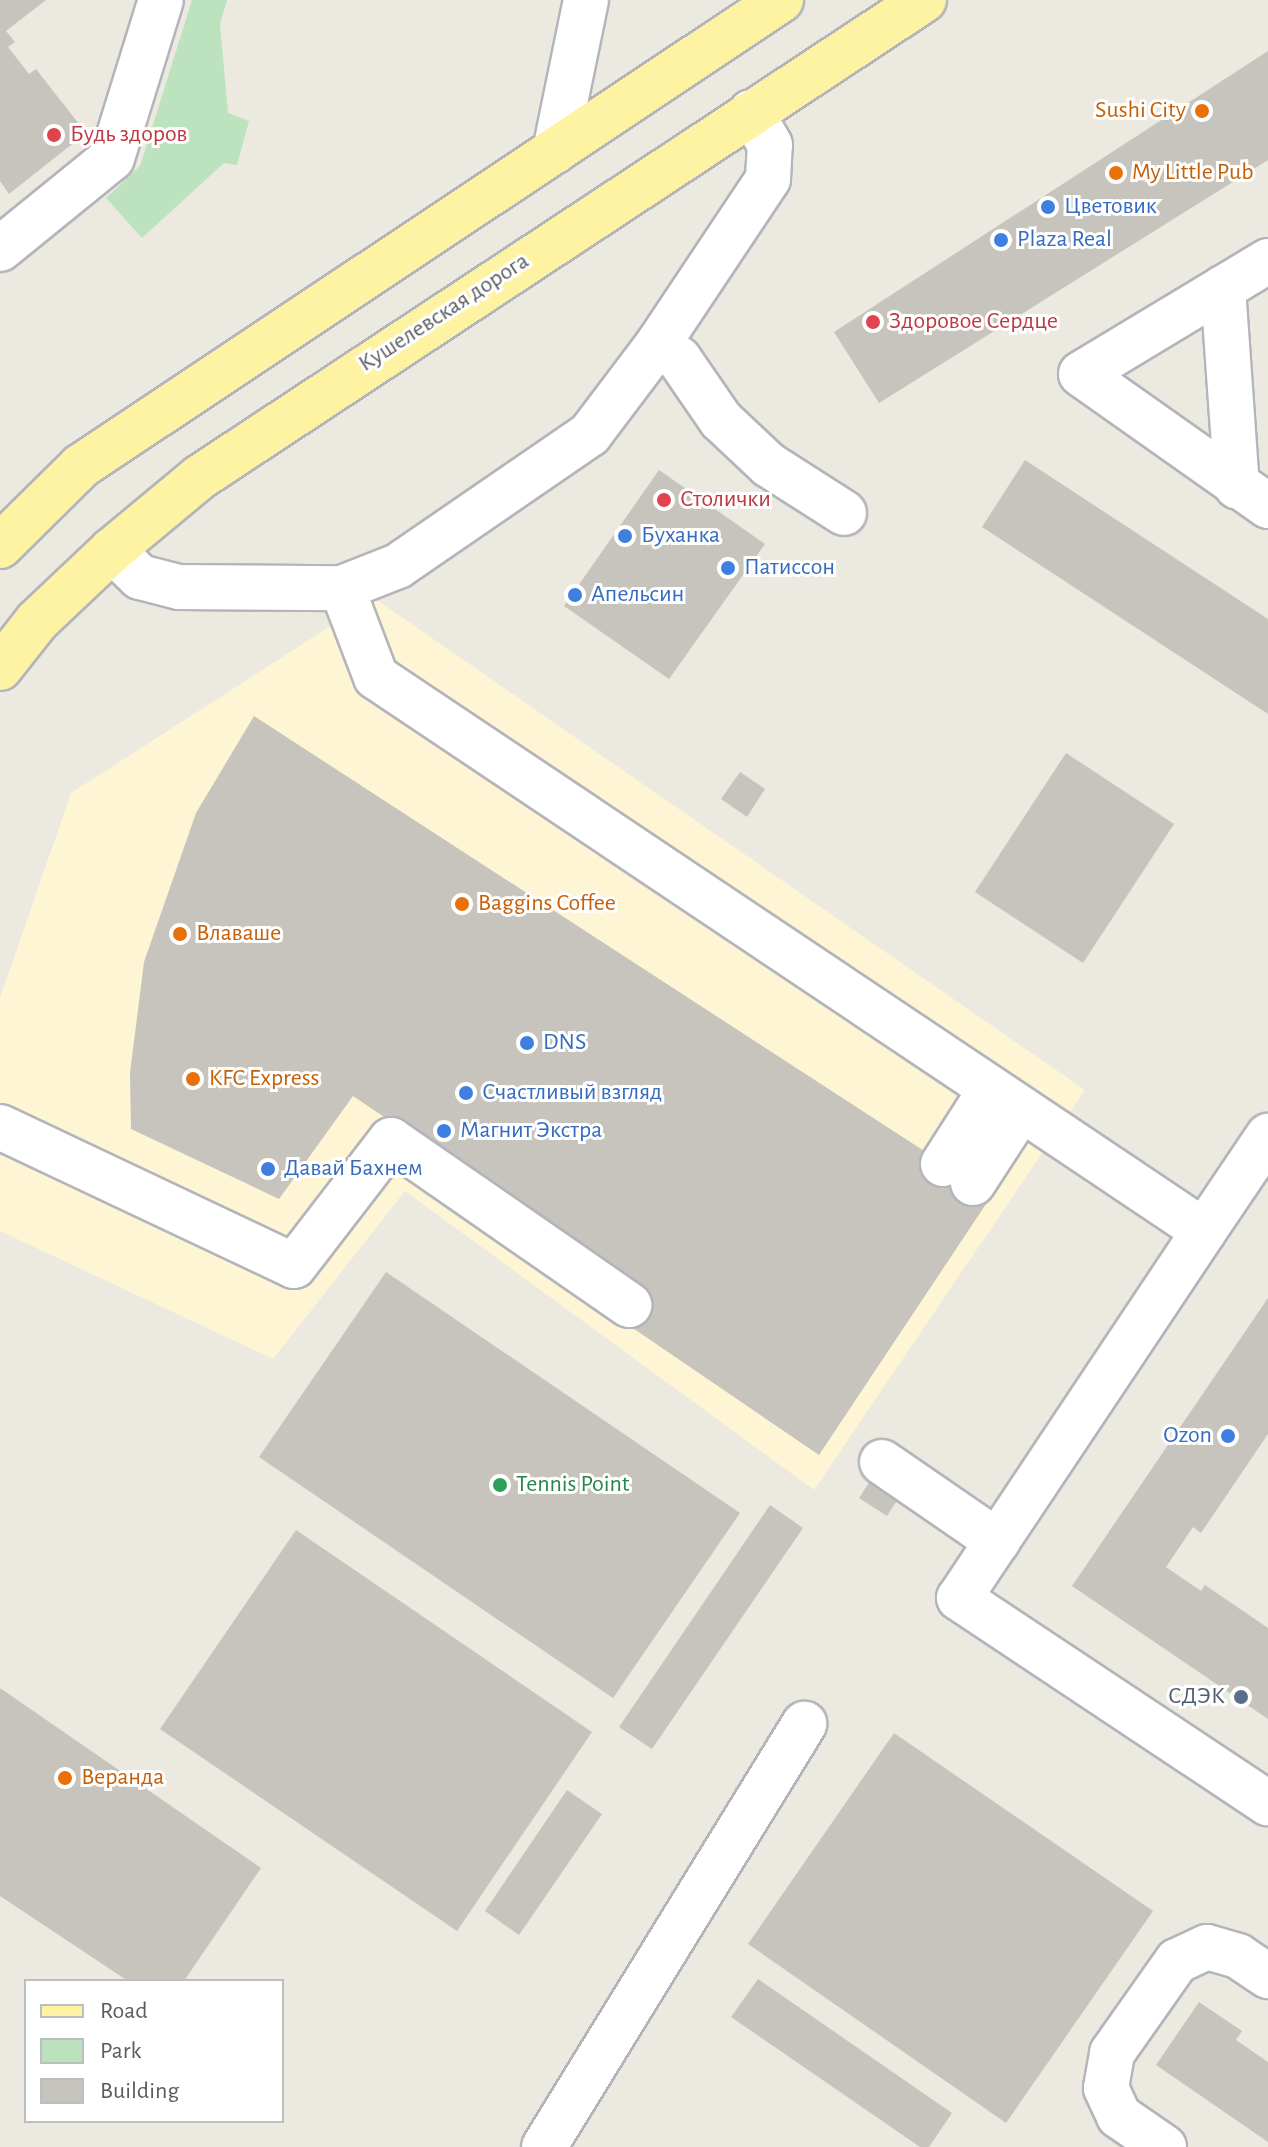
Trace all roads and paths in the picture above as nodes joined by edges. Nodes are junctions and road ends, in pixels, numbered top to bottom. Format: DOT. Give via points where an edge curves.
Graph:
graph roads {
  1 [pos="161,0"];
  2 [pos="586,0"];
  3 [pos="781,0"];
  4 [pos="924,0"];
  5 [pos="751,112"];
  6 [pos="555,151"];
  7 [pos="0,249"];
  8 [pos="1268,261"];
  9 [pos="1223,288"];
  10 [pos="658,344"];
  11 [pos="1253,497"];
  12 [pos="844,513"];
  13 [pos="0,546"];
  14 [pos="112,550"];
  15 [pos="342,588"];
  16 [pos="0,668"];
  17 [pos="1006,1099"];
  18 [pos="0,1127"];
  19 [pos="1268,1136"];
  20 [pos="958,1174"];
  21 [pos="1204,1231"];
  22 [pos="629,1305"];
  23 [pos="882,1462"];
  24 [pos="997,1541"];
  25 [pos="804,1724"];
  26 [pos="1268,1803"];
  27 [pos="1268,1976"];
  28 [pos="544,2147"];
  29 [pos="1164,2147"];
  1 -- 7 [label="lane" via="112,158"];
  2 -- 6 [label="lane"];
  3 -- 6 [label="main road"];
  4 -- 5 [label="main road, Кушелевская дорога"];
  5 -- 10 [label="lane" via="770,145 768,179"];
  5 -- 14 [label="main road, Кушелевская дорога" via="200,477"];
  6 -- 13 [label="main road" via="81,466"];
  8 -- 9 [label="lane"];
  9 -- 11 [label="lane"];
  9 -- 11 [label="lane" via="1081,374"];
  10 -- 12 [label="lane" via="679,359 721,420 769,465"];
  10 -- 15 [label="lane" via="590,434 398,566"];
  14 -- 15 [label="lane" via="140,577 179,587"];
  14 -- 16 [label="main road, Кушелевская дорога" via="37,621"];
  15 -- 17 [label="lane" via="376,677"];
  17 -- 20 [label="lane"];
  17 -- 21 [label="lane"];
  18 -- 22 [label="lane" via="294,1266 391,1140"];
  19 -- 21 [label="lane"];
  21 -- 24 [label="lane"];
  23 -- 24 [label="lane"];
  24 -- 26 [label="lane" via="959,1598"];
  25 -- 28 [label="lane"];
  27 -- 29 [label="lane" via="1238,1956 1207,1947 1177,1961 1112,2053 1106,2088 1119,2116"];
}
